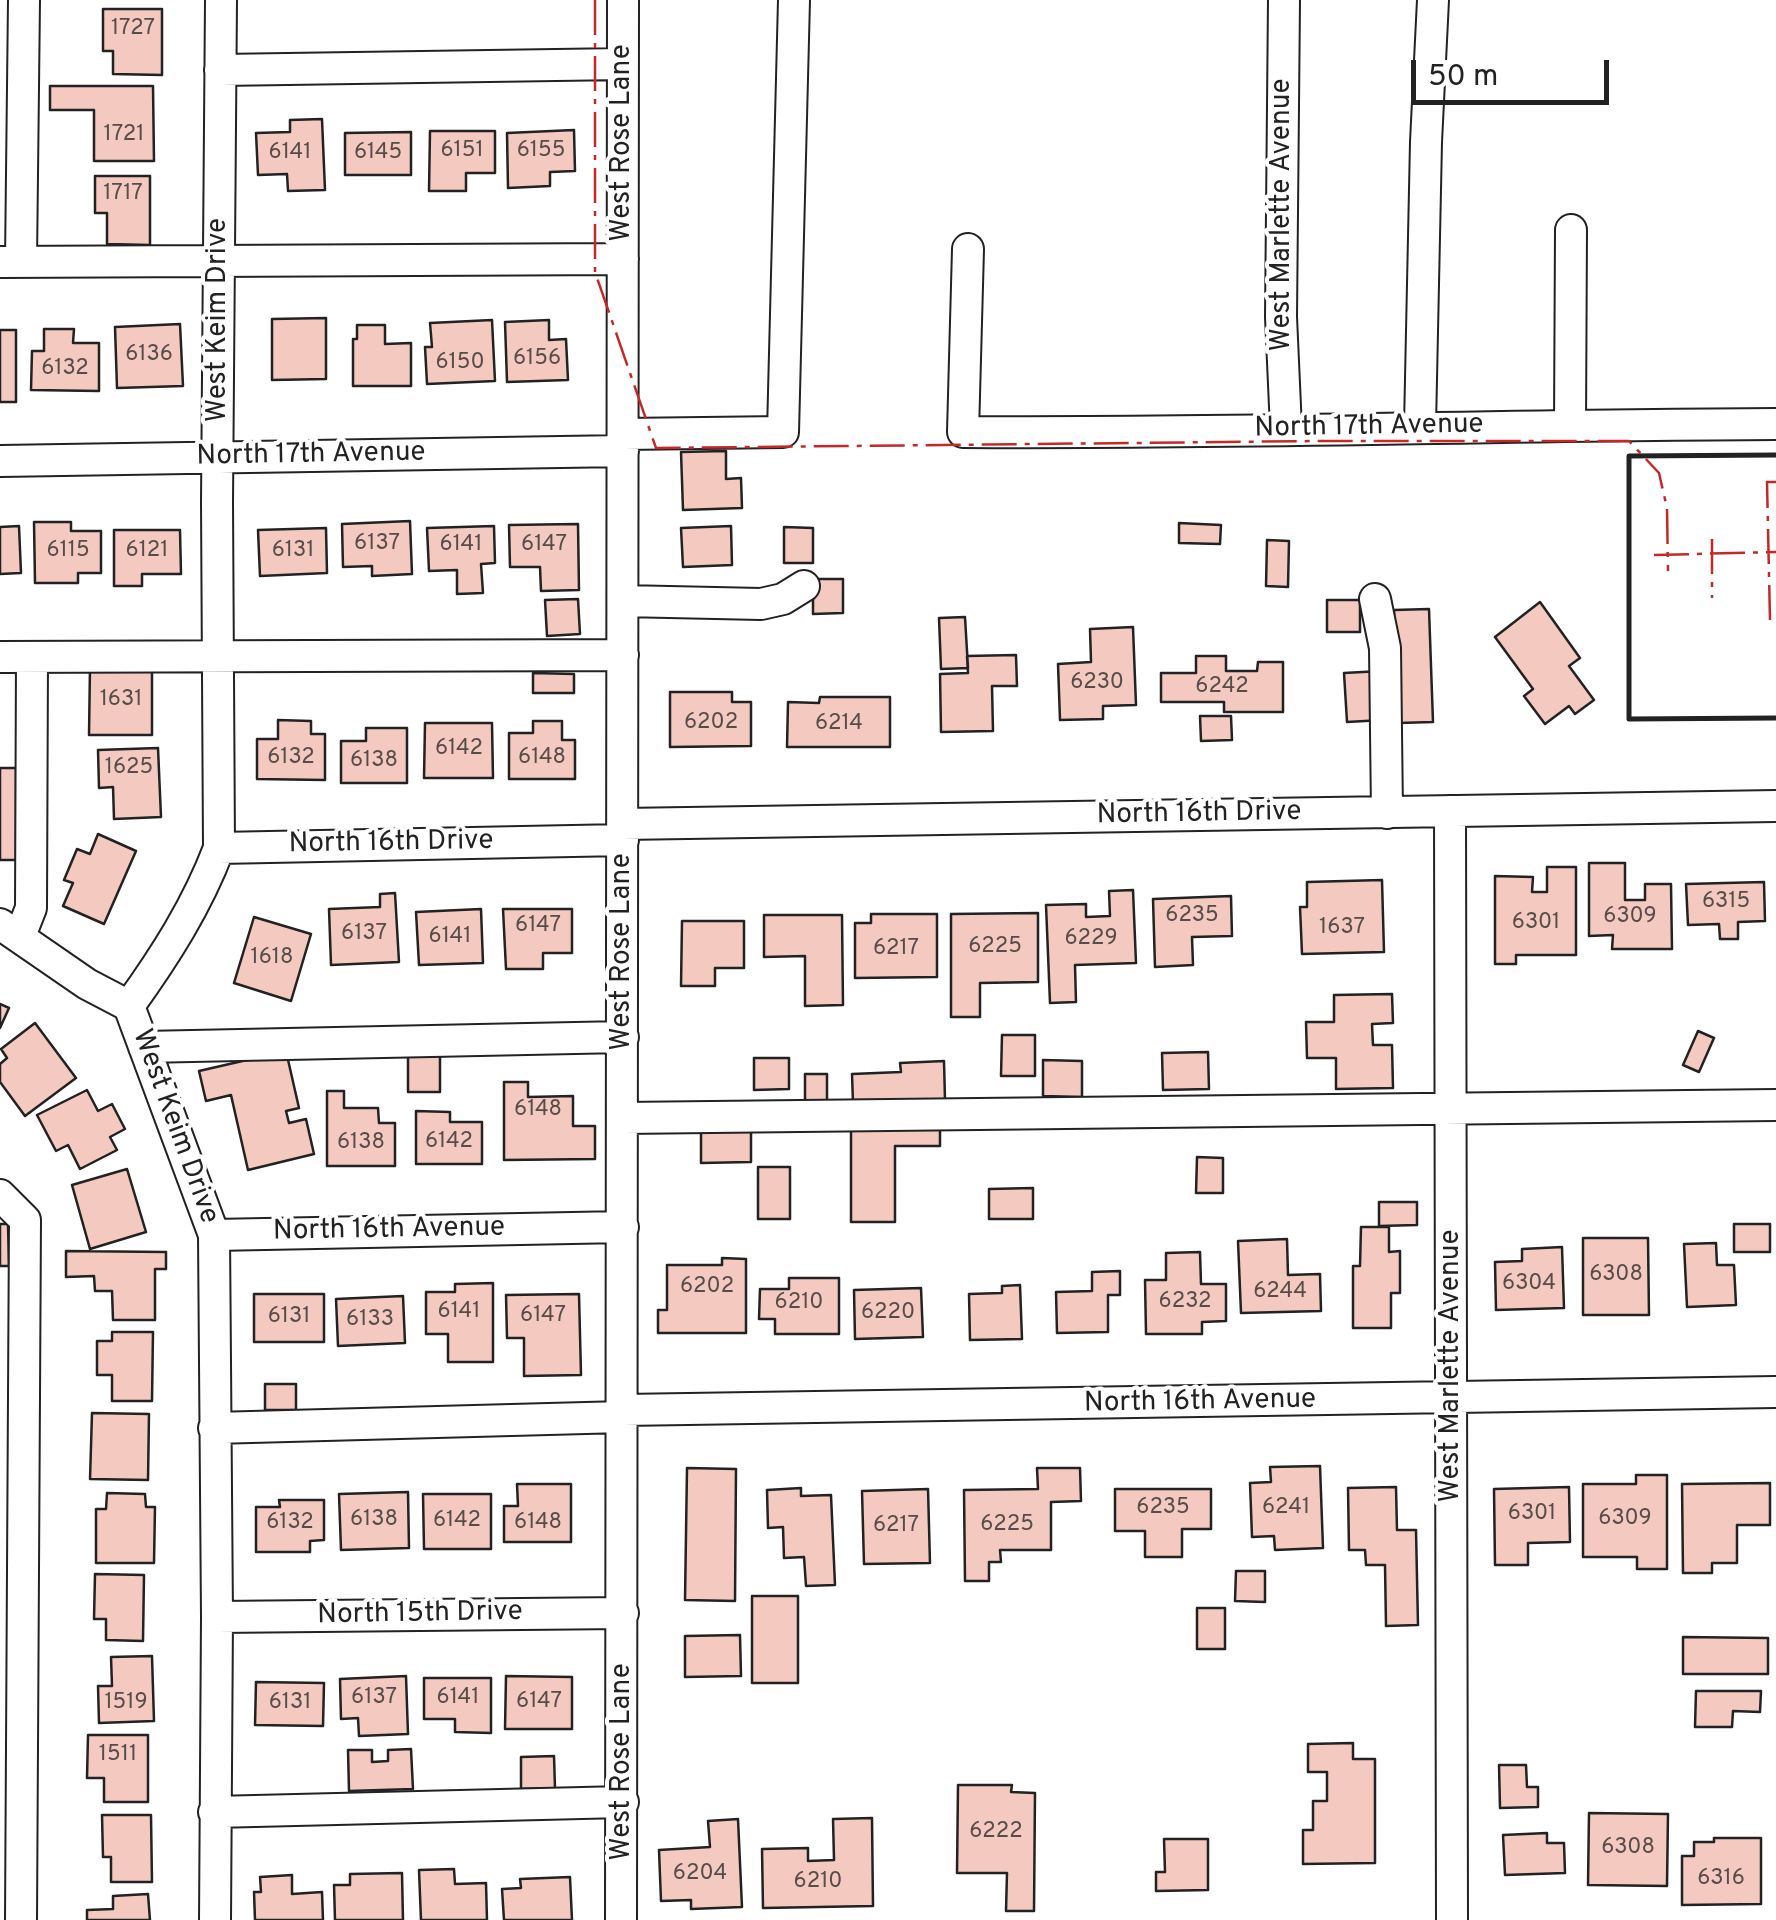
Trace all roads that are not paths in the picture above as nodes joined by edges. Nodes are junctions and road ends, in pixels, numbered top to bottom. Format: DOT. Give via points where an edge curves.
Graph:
graph roads {
  1 [pos="24,0"];
  2 [pos="221,0"];
  3 [pos="623,0"];
  4 [pos="794,0"];
  5 [pos="1284,0"];
  6 [pos="1433,0"];
  7 [pos="623,64"];
  8 [pos="220,70"];
  9 [pos="1571,230"];
  10 [pos="968,248"];
  11 [pos="623,259"];
  12 [pos="220,261"];
  13 [pos="11,262"];
  14 [pos="1570,424"];
  15 [pos="1776,424"];
  16 [pos="1420,426"];
  17 [pos="1286,430"];
  18 [pos="623,442"];
  19 [pos="218,457"];
  20 [pos="0,461"];
  21 [pos="804,586"];
  22 [pos="1375,598"];
  23 [pos="623,602"];
  24 [pos="623,655"];
  25 [pos="0,657"];
  26 [pos="32,657"];
  27 [pos="218,658"];
  28 [pos="1776,806"];
  29 [pos="1386,812"];
  30 [pos="1450,812"];
  31 [pos="623,832"];
  32 [pos="219,848"];
  33 [pos="10,930"];
  34 [pos="128,1006"];
  35 [pos="623,1037"];
  36 [pos="144,1048"];
  37 [pos="1776,1105"];
  38 [pos="1451,1110"];
  39 [pos="623,1118"];
  40 [pos="0,1195"];
  41 [pos="623,1227"];
  42 [pos="214,1235"];
  43 [pos="1776,1392"];
  44 [pos="1452,1398"];
  45 [pos="623,1413"];
  46 [pos="214,1428"];
  47 [pos="623,1613"];
  48 [pos="217,1618"];
  49 [pos="623,1802"];
  50 [pos="214,1812"];
  51 [pos="624,1915"];
  52 [pos="21,1920"];
  53 [pos="215,1920"];
  54 [pos="1452,1920"];
  1 -- 13 [label="street"];
  2 -- 8 [label="street, West Keim Drive"];
  3 -- 7 [label="street, West Rose Lane"];
  4 -- 18 [label="street, North 17th Avenue" via="783,432"];
  5 -- 17 [label="street, West Marlette Avenue"];
  6 -- 16 [label="street"];
  7 -- 8 [label="street"];
  7 -- 11 [label="street, West Rose Lane"];
  8 -- 12 [label="street, West Keim Drive"];
  9 -- 14 [label="street"];
  10 -- 17 [label="street, North 17th Avenue" via="963,432"];
  11 -- 12 [label="street"];
  11 -- 18 [label="street, West Rose Lane"];
  12 -- 13 [label="street"];
  12 -- 19 [label="street, West Keim Drive"];
  14 -- 15 [label="street, North 17th Avenue"];
  14 -- 16 [label="street, North 17th Avenue"];
  16 -- 17 [label="street, North 17th Avenue"];
  18 -- 19 [label="street, North 17th Avenue"];
  18 -- 23 [label="street, West Rose Lane"];
  19 -- 20 [label="street, North 17th Avenue"];
  19 -- 27 [label="street, West Keim Drive"];
  21 -- 23 [label="street" via="762,604"];
  22 -- 29 [label="street" via="1385,648"];
  23 -- 24 [label="street, West Rose Lane"];
  24 -- 27 [label="street"];
  24 -- 31 [label="street, West Rose Lane"];
  25 -- 26 [label="street"];
  26 -- 27 [label="street"];
  26 -- 33 [label="street" via="31,908"];
  27 -- 32 [label="street, West Keim Drive"];
  28 -- 30 [label="street, North 16th Drive"];
  29 -- 30 [label="street, North 16th Drive"];
  29 -- 31 [label="street, North 16th Drive"];
  30 -- 38 [label="street, West Marlette Avenue"];
  31 -- 32 [label="street, North 16th Drive"];
  31 -- 35 [label="street, West Rose Lane"];
  32 -- 34 [label="street, West Keim Drive" via="165,957"];
  33 -- 34 [label="street"];
  34 -- 36 [label="street, West Keim Drive"];
  35 -- 36 [label="street"];
  35 -- 39 [label="street, West Rose Lane"];
  36 -- 42 [label="street, West Keim Drive"];
  37 -- 38 [label="street"];
  38 -- 39 [label="street"];
  38 -- 44 [label="street, West Marlette Avenue"];
  39 -- 41 [label="street, West Rose Lane"];
  40 -- 52 [label="street" via="25,1220"];
  41 -- 42 [label="street, North 16th Avenue"];
  41 -- 45 [label="street, West Rose Lane"];
  42 -- 46 [label="street, West Keim Drive"];
  43 -- 44 [label="street, North 16th Avenue"];
  44 -- 45 [label="street, North 16th Avenue"];
  44 -- 54 [label="street, West Marlette Avenue"];
  45 -- 46 [label="street, North 16th Avenue"];
  45 -- 47 [label="street, West Rose Lane"];
  46 -- 48 [label="street, West Keim Drive"];
  47 -- 48 [label="street, North 15th Drive"];
  47 -- 49 [label="street, West Rose Lane"];
  48 -- 50 [label="street, West Keim Drive"];
  49 -- 50 [label="street"];
  49 -- 51 [label="street, West Rose Lane"];
  50 -- 53 [label="street, West Keim Drive"];
}
